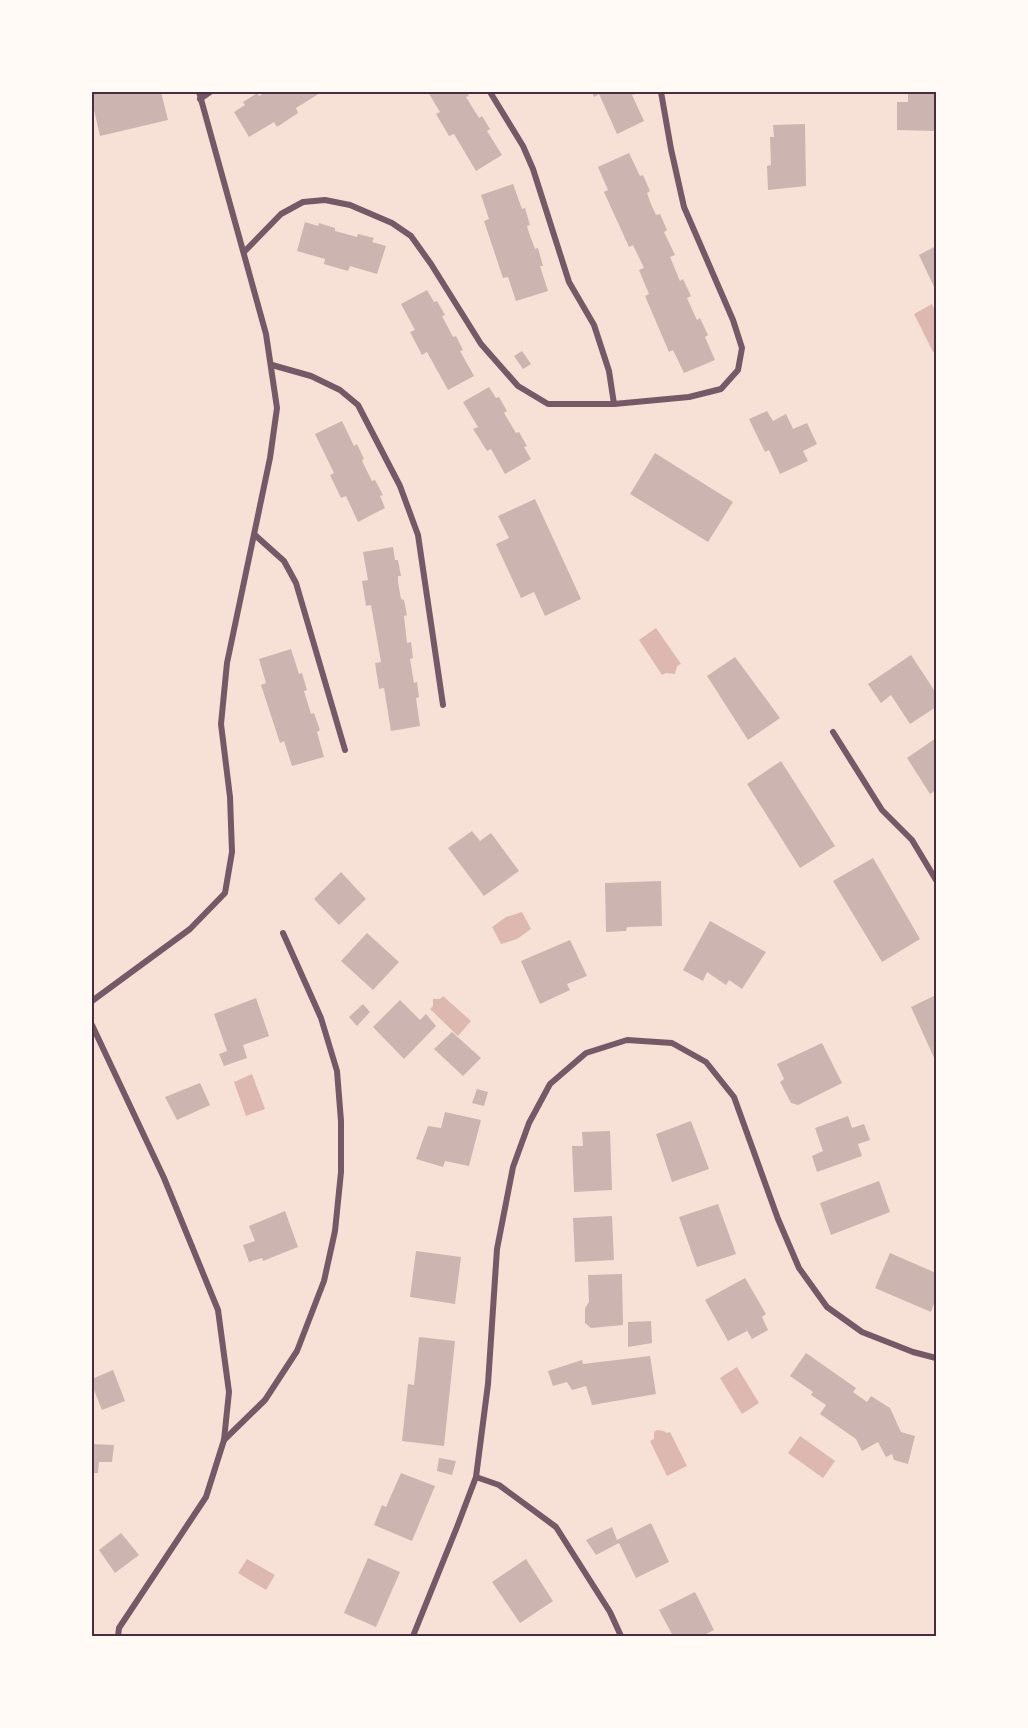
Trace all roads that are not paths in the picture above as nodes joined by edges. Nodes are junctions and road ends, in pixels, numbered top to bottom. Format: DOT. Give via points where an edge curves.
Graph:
graph roads {
  1 [pos="210,92"];
  2 [pos="490,92"];
  3 [pos="661,92"];
  4 [pos="200,95"];
  5 [pos="244,252"];
  6 [pos="272,365"];
  7 [pos="614,404"];
  8 [pos="255,534"];
  9 [pos="443,705"];
  10 [pos="833,732"];
  11 [pos="345,750"];
  12 [pos="936,880"];
  13 [pos="283,933"];
  14 [pos="92,1001"];
  15 [pos="92,1024"];
  16 [pos="936,1358"];
  17 [pos="224,1440"];
  18 [pos="476,1477"];
  19 [pos="118,1636"];
  20 [pos="413,1636"];
  21 [pos="621,1636"];
  1 -- 4 [label="street"];
  2 -- 7 [label="street" via="533,169 569,282 594,325 609,371"];
  3 -- 7 [label="street" via="684,207 742,348 738,370 720,389 689,397"];
  4 -- 5 [label="street"];
  5 -- 6 [label="street"];
  5 -- 7 [label="street" via="280,214 303,202 325,200 350,205 411,236 481,344 518,386 548,404"];
  6 -- 8 [label="street" via="276,408"];
  6 -- 9 [label="street" via="311,376 340,390 358,405 395,476 418,534"];
  8 -- 11 [label="street" via="284,561 296,583"];
  8 -- 14 [label="street" via="227,663 221,724 232,852 225,893 190,929"];
  10 -- 12 [label="street" via="882,810 912,840"];
  13 -- 17 [label="street" via="321,1018 337,1071 341,1172 335,1231 324,1281 297,1352 266,1400"];
  15 -- 17 [label="street" via="164,1178 218,1310 229,1392"];
  16 -- 18 [label="street" via="862,1332 827,1307 799,1268 734,1097 706,1062 672,1043 627,1040 586,1053 550,1084 517,1156 497,1250 488,1384"];
  17 -- 19 [label="street" via="206,1497 119,1628"];
  18 -- 20 [label="street"];
  18 -- 21 [label="street" via="499,1485 556,1527"];
}
